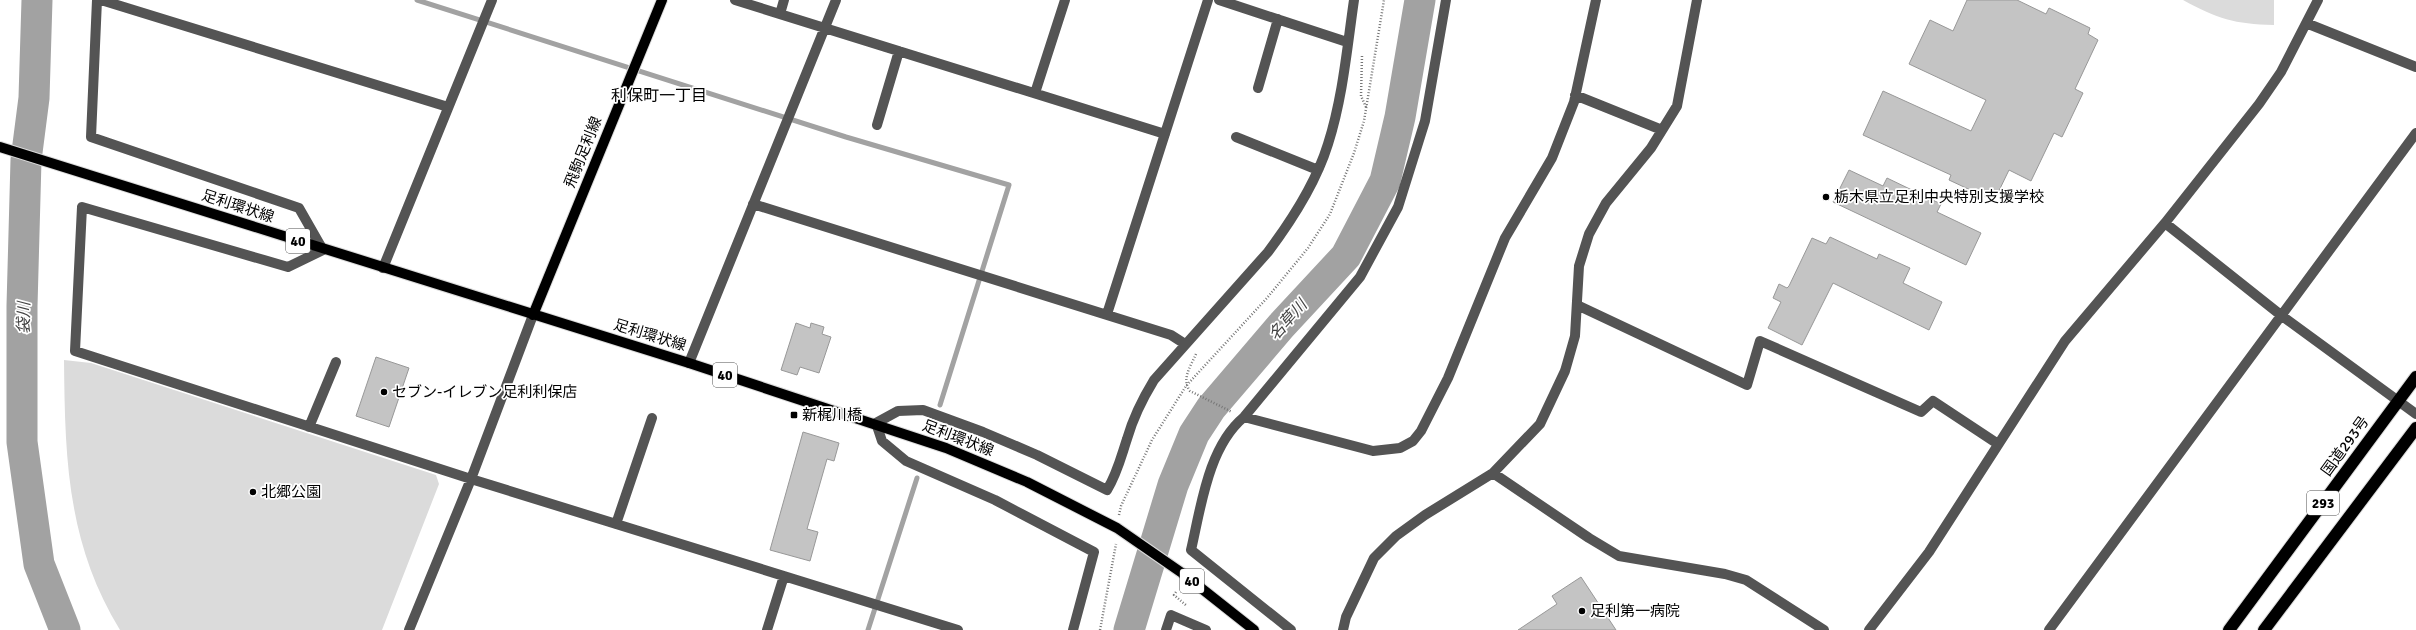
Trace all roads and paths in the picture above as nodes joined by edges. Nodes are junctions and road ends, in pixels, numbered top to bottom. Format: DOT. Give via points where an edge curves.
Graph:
graph roads {
  1 [pos="97,0"];
  2 [pos="101,0"];
  3 [pos="492,0"];
  4 [pos="662,0"];
  5 [pos="735,0"];
  6 [pos="784,0"];
  7 [pos="836,0"];
  8 [pos="1065,0"];
  9 [pos="1208,0"];
  10 [pos="1219,0"];
  11 [pos="1354,0"];
  12 [pos="1446,0"];
  13 [pos="1596,0"];
  14 [pos="1697,0"];
  15 [pos="2318,0"];
  16 [pos="780,14"];
  17 [pos="1278,19"];
  18 [pos="2306,23"];
  19 [pos="824,28"];
  20 [pos="1347,42"];
  21 [pos="899,51"];
  22 [pos="1362,52"];
  23 [pos="2416,67"];
  24 [pos="1258,88"];
  25 [pos="1035,93"];
  26 [pos="1575,95"];
  27 [pos="448,107"];
  28 [pos="1366,108"];
  29 [pos="877,125"];
  30 [pos="1662,130"];
  31 [pos="1165,134"];
  32 [pos="2416,134"];
  33 [pos="1236,137"];
  34 [pos="0,147"];
  35 [pos="1318,170"];
  36 [pos="753,204"];
  37 [pos="2165,223"];
  38 [pos="323,250"];
  39 [pos="383,268"];
  40 [pos="1577,305"];
  41 [pos="1106,314"];
  42 [pos="533,315"];
  43 [pos="2282,316"];
  44 [pos="1185,344"];
  45 [pos="336,362"];
  46 [pos="689,363"];
  47 [pos="2416,377"];
  48 [pos="1186,386"];
  49 [pos="2398,401"];
  50 [pos="2416,414"];
  51 [pos="1241,416"];
  52 [pos="652,418"];
  53 [pos="876,423"];
  54 [pos="309,427"];
  55 [pos="2416,428"];
  56 [pos="1998,444"];
  57 [pos="1493,473"];
  58 [pos="471,478"];
  59 [pos="616,524"];
  60 [pos="1116,544"];
  61 [pos="784,576"];
  62 [pos="408,630"];
  63 [pos="767,630"];
  64 [pos="958,630"];
  65 [pos="1073,630"];
  66 [pos="1100,630"];
  67 [pos="1166,630"];
  68 [pos="1206,630"];
  69 [pos="1254,630"];
  70 [pos="1291,630"];
  71 [pos="1343,630"];
  72 [pos="1824,630"];
  73 [pos="1869,630"];
  74 [pos="2048,630"];
  75 [pos="2229,630"];
  76 [pos="2264,630"];
  1 -- 38 [label="street" via="91,137 300,208"];
  2 -- 27 [label="street"];
  3 -- 27 [label="street"];
  4 -- 42 [label="main road, 飛駒足利線"];
  5 -- 16 [label="street"];
  6 -- 16 [label="street"];
  7 -- 19 [label="street"];
  8 -- 25 [label="street"];
  9 -- 31 [label="street"];
  10 -- 17 [label="street"];
  11 -- 20 [label="street"];
  12 -- 51 [label="street" via="1425,120 1398,208 1360,277"];
  13 -- 26 [label="street"];
  14 -- 30 [label="street" via="1677,106"];
  15 -- 18 [label="street"];
  16 -- 19 [label="street"];
  17 -- 20 [label="street"];
  17 -- 24 [label="street"];
  18 -- 23 [label="street"];
  18 -- 37 [label="street" via="2281,72 2260,104"];
  19 -- 21 [label="street"];
  19 -- 36 [label="street"];
  20 -- 35 [label="street" via="1334,123"];
  21 -- 25 [label="street"];
  21 -- 29 [label="street"];
  22 -- 28 [label="path" via="1361,96"];
  25 -- 31 [label="street"];
  26 -- 30 [label="street"];
  26 -- 51 [label="street" via="1552,158 1505,238 1448,378 1421,432 1413,441 1400,448 1373,451"];
  27 -- 39 [label="street"];
  30 -- 40 [label="street" via="1606,203 1589,234 1579,266"];
  31 -- 41 [label="street"];
  32 -- 43 [label="street"];
  33 -- 35 [label="street"];
  34 -- 38 [label="main road, 足利環状線 / 40"];
  35 -- 44 [label="street" via="1288,224 1268,252"];
  36 -- 41 [label="street"];
  36 -- 46 [label="street"];
  37 -- 43 [label="street"];
  37 -- 56 [label="street" via="2065,341"];
  38 -- 39 [label="main road, 足利環状線 / 40"];
  38 -- 54 [label="street" via="288,267 82,207 75,351"];
  39 -- 42 [label="main road, 足利環状線 / 40"];
  40 -- 56 [label="street" via="1747,385 1760,341 1921,412 1933,400"];
  40 -- 57 [label="street" via="1574,336 1566,371 1540,424"];
  41 -- 44 [label="street" via="1171,334"];
  42 -- 46 [label="main road, 足利環状線 / 40"];
  42 -- 58 [label="street"];
  43 -- 49 [label="street"];
  43 -- 74 [label="street"];
  44 -- 53 [label="street" via="1154,380 1144,396 1127,437 1116,476 1107,490 1037,455 923,410 898,411"];
  45 -- 54 [label="street"];
  46 -- 53 [label="main road, 足利環状線 / 40"];
  47 -- 49 [label="highway, 国道293号 / 293"];
  48 -- 51 [label="path" via="1190,391"];
  49 -- 50 [label="street"];
  49 -- 75 [label="highway, 国道293号 / 293"];
  51 -- 70 [label="street" via="1226,438 1214,465 1191,550"];
  52 -- 59 [label="street"];
  53 -- 65 [label="street" via="882,441 906,461 995,500 1094,552"];
  53 -- 69 [label="main road, 足利環状線 / 40" via="946,448 1027,482 1117,528 1182,573"];
  54 -- 58 [label="street"];
  55 -- 76 [label="highway, 293"];
  56 -- 73 [label="street" via="1929,552"];
  57 -- 71 [label="street" via="1425,515 1396,536 1374,558 1346,617"];
  57 -- 72 [label="street" via="1619,556 1746,580"];
  58 -- 59 [label="street"];
  58 -- 62 [label="street"];
  59 -- 61 [label="street"];
  60 -- 66 [label="path"];
  61 -- 63 [label="street"];
  61 -- 64 [label="street"];
  67 -- 68 [label="street" via="1171,615"];
}
